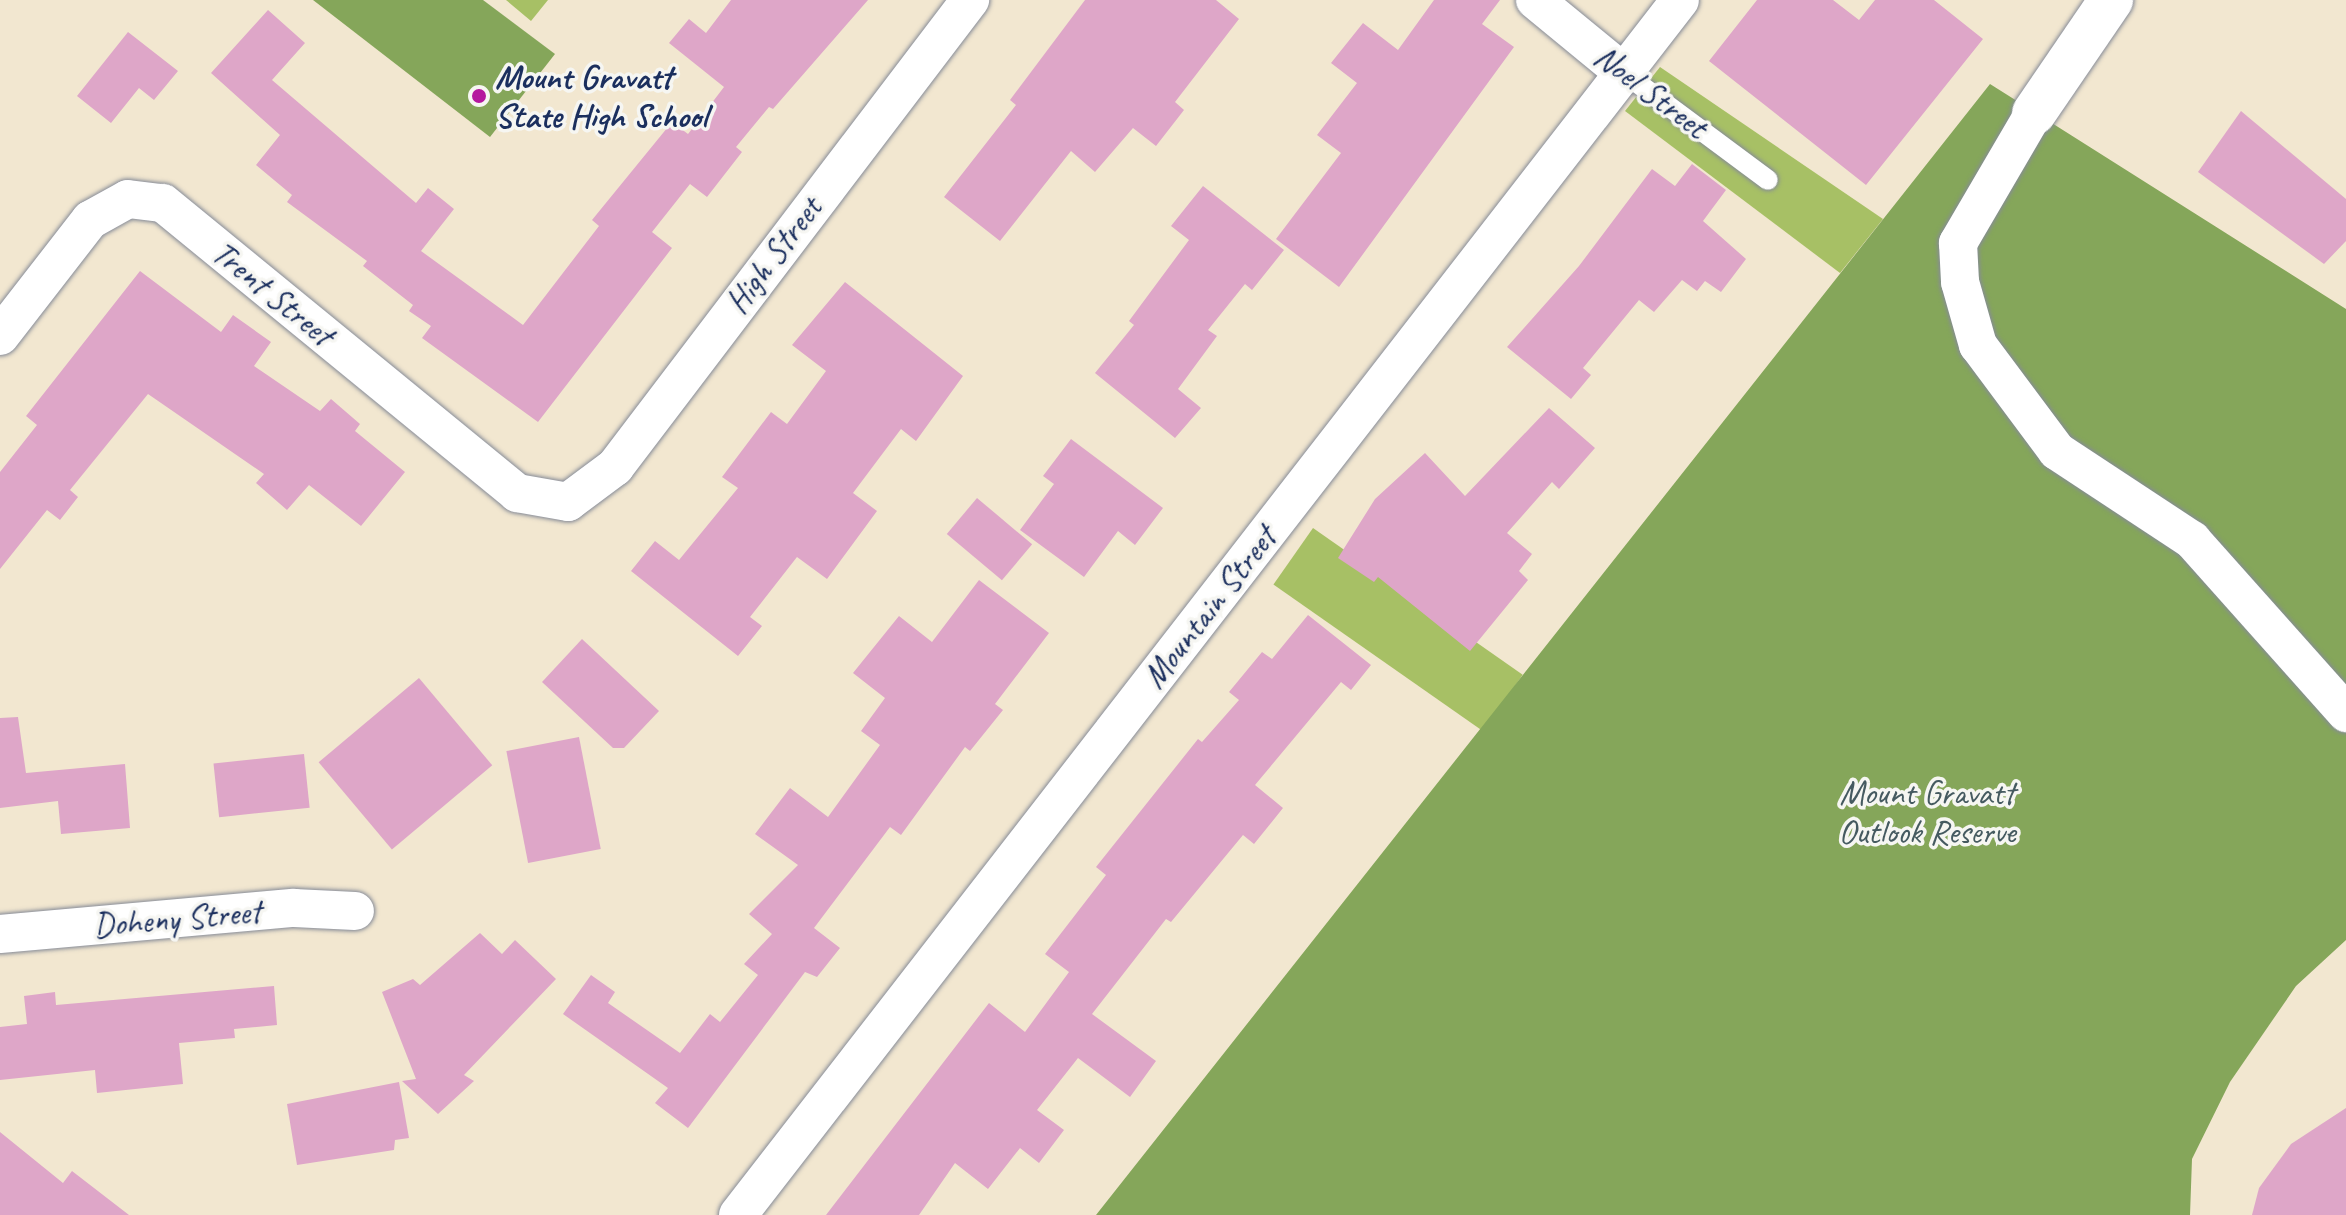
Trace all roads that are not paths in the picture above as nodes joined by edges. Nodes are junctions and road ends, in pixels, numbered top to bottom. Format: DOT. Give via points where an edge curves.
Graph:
graph roads {
  1 [pos="970,0"];
  2 [pos="1535,0"];
  3 [pos="1680,0"];
  4 [pos="2111,0"];
  5 [pos="1624,73"];
  6 [pos="2034,113"];
  7 [pos="1768,180"];
  8 [pos="0,336"];
  9 [pos="568,502"];
  10 [pos="2346,713"];
  11 [pos="355,911"];
  12 [pos="0,934"];
  13 [pos="738,1215"];
  1 -- 9 [label="street, High Street" via="615,467"];
  2 -- 5 [label="street, Noel Street"];
  3 -- 5 [label="street, Mountain Street"];
  4 -- 6 [label="street"];
  5 -- 7 [label="lane, Noel Street"];
  5 -- 13 [label="street, Mountain Street"];
  6 -- 10 [label="street" via="1958,243 1960,282 1978,345 2057,451 2192,540"];
  8 -- 9 [label="street, Trent Street" via="90,220 128,199 163,203 517,493"];
  11 -- 12 [label="street, Doheny Street" via="294,908"];
}
